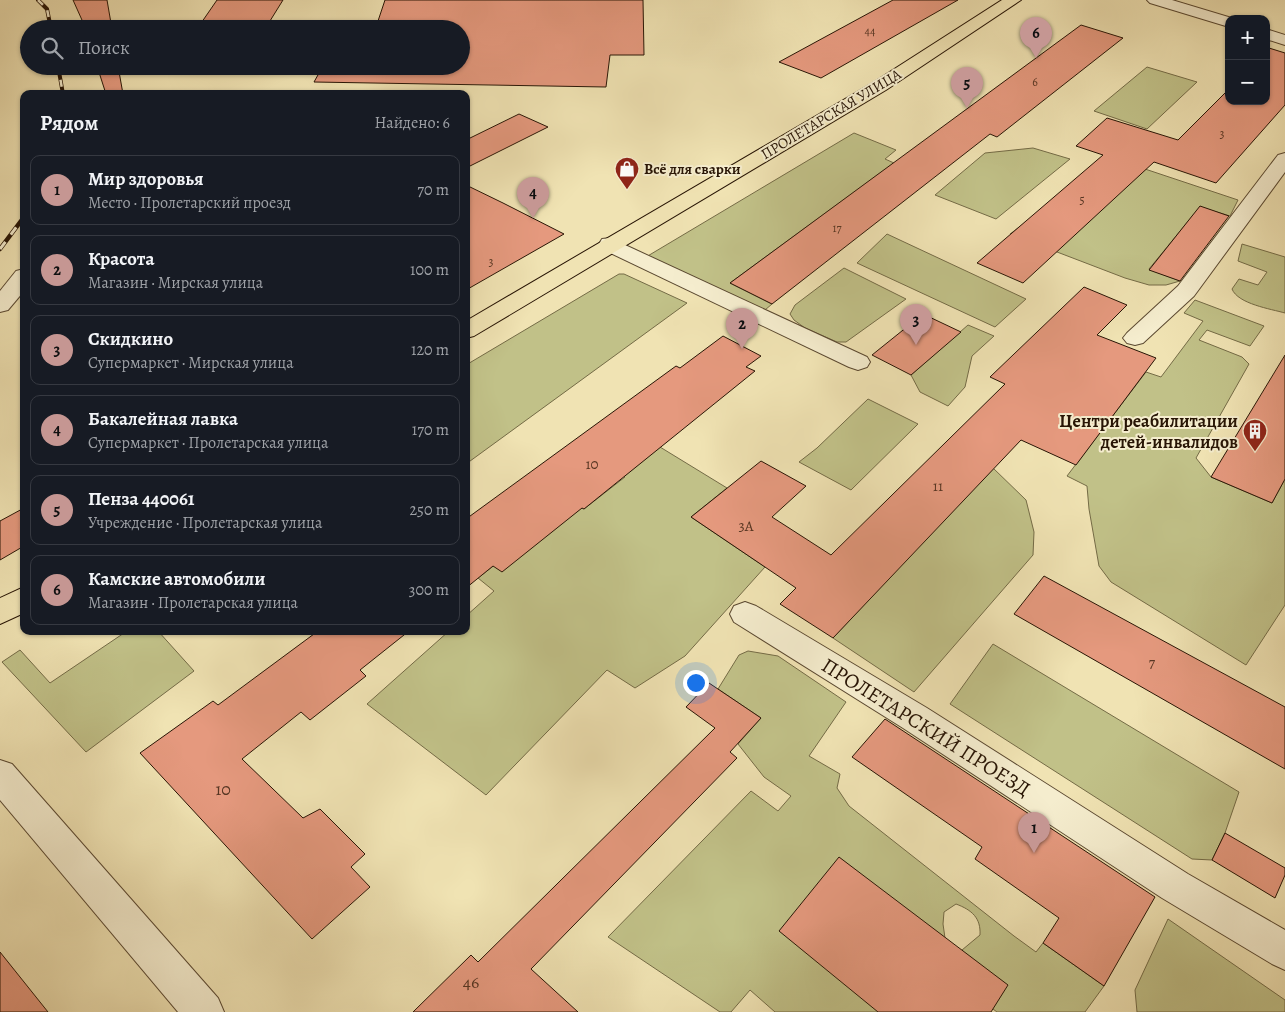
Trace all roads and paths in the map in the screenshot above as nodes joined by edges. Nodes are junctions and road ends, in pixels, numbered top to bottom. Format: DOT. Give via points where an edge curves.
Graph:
graph roads {
  1 [pos="1013,0"];
  2 [pos="1155,0"];
  3 [pos="1225,21"];
  4 [pos="1270,35"];
  5 [pos="1285,40"];
  6 [pos="1285,159"];
  7 [pos="610,244"];
  8 [pos="20,281"];
  9 [pos="0,305"];
  10 [pos="470,328"];
  11 [pos="1134,338"];
  12 [pos="858,362"];
  13 [pos="20,600"];
  14 [pos="0,612"];
  15 [pos="745,614"];
  16 [pos="0,775"];
  17 [pos="1285,951"];
  18 [pos="204,1012"];
  1 -- 7 [label="main road, ПРОЛЕТАРСКАЯ УЛИЦА" via="880,86"];
  2 -- 3 [label="street"];
  4 -- 5 [label="street"];
  6 -- 11 [label="street" via="1186,291"];
  7 -- 10 [label="main road, ПРОЛЕТАРСКАЯ УЛИЦА"];
  7 -- 12 [label="street"];
  8 -- 9 [label="street"];
  13 -- 14 [label="main road"];
  15 -- 17 [label="street, ПРОЛЕТАРСКИЙ ПРОЕЗД" via="915,718 1175,886"];
  16 -- 18 [label="street"];
}
